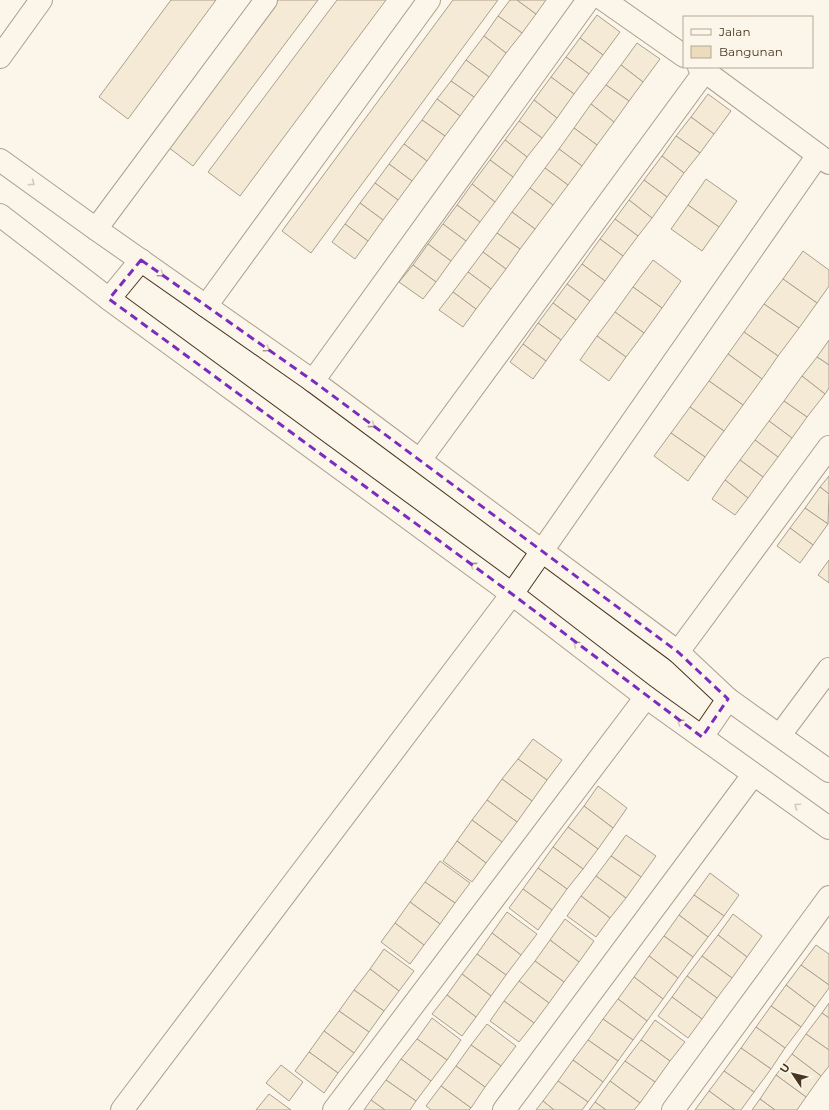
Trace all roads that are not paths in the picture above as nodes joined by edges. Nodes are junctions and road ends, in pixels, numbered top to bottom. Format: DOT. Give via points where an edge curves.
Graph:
graph roads {
  1 [pos="41,0"];
  2 [pos="266,0"];
  3 [pos="429,0"];
  4 [pos="588,0"];
  5 [pos="604,0"];
  6 [pos="683,55"];
  7 [pos="0,57"];
  8 [pos="702,69"];
  9 [pos="824,159"];
  10 [pos="0,160"];
  11 [pos="0,215"];
  12 [pos="96,229"];
  13 [pos="141,260"];
  14 [pos="109,299"];
  15 [pos="206,306"];
  16 [pos="313,381"];
  17 [pos="829,447"];
  18 [pos="420,460"];
  19 [pos="543,551"];
  20 [pos="512,594"];
  21 [pos="678,652"];
  22 [pos="829,669"];
  23 [pos="646,697"];
  24 [pos="728,699"];
  25 [pos="780,735"];
  26 [pos="702,737"];
  27 [pos="829,771"];
  28 [pos="753,775"];
  29 [pos="829,828"];
  30 [pos="829,897"];
  31 [pos="122,1110"];
  32 [pos="334,1110"];
  33 [pos="504,1110"];
  34 [pos="673,1110"];
  1 -- 7 [label="street"];
  2 -- 12 [label="street"];
  3 -- 15 [label="street"];
  4 -- 16 [label="street"];
  5 -- 6 [label="street"];
  8 -- 9 [label="street"];
  8 -- 18 [label="street"];
  9 -- 19 [label="street"];
  10 -- 12 [label="street, one-way"];
  11 -- 14 [label="street"];
  12 -- 13 [label="street"];
  13 -- 14 [label="street"];
  13 -- 15 [label="street, one-way"];
  20 -- 14 [label="street, one-way"];
  15 -- 16 [label="street, one-way"];
  16 -- 18 [label="street, one-way"];
  17 -- 21 [label="street"];
  18 -- 19 [label="street"];
  19 -- 20 [label="street"];
  19 -- 21 [label="street"];
  23 -- 20 [label="street, one-way"];
  20 -- 31 [label="street"];
  21 -- 24 [label="street"];
  22 -- 25 [label="street"];
  26 -- 23 [label="street, one-way"];
  23 -- 32 [label="street"];
  24 -- 25 [label="street"];
  24 -- 26 [label="street"];
  25 -- 27 [label="street"];
  26 -- 28 [label="street"];
  29 -- 28 [label="street, one-way"];
  28 -- 33 [label="street"];
  30 -- 34 [label="street"];
}
